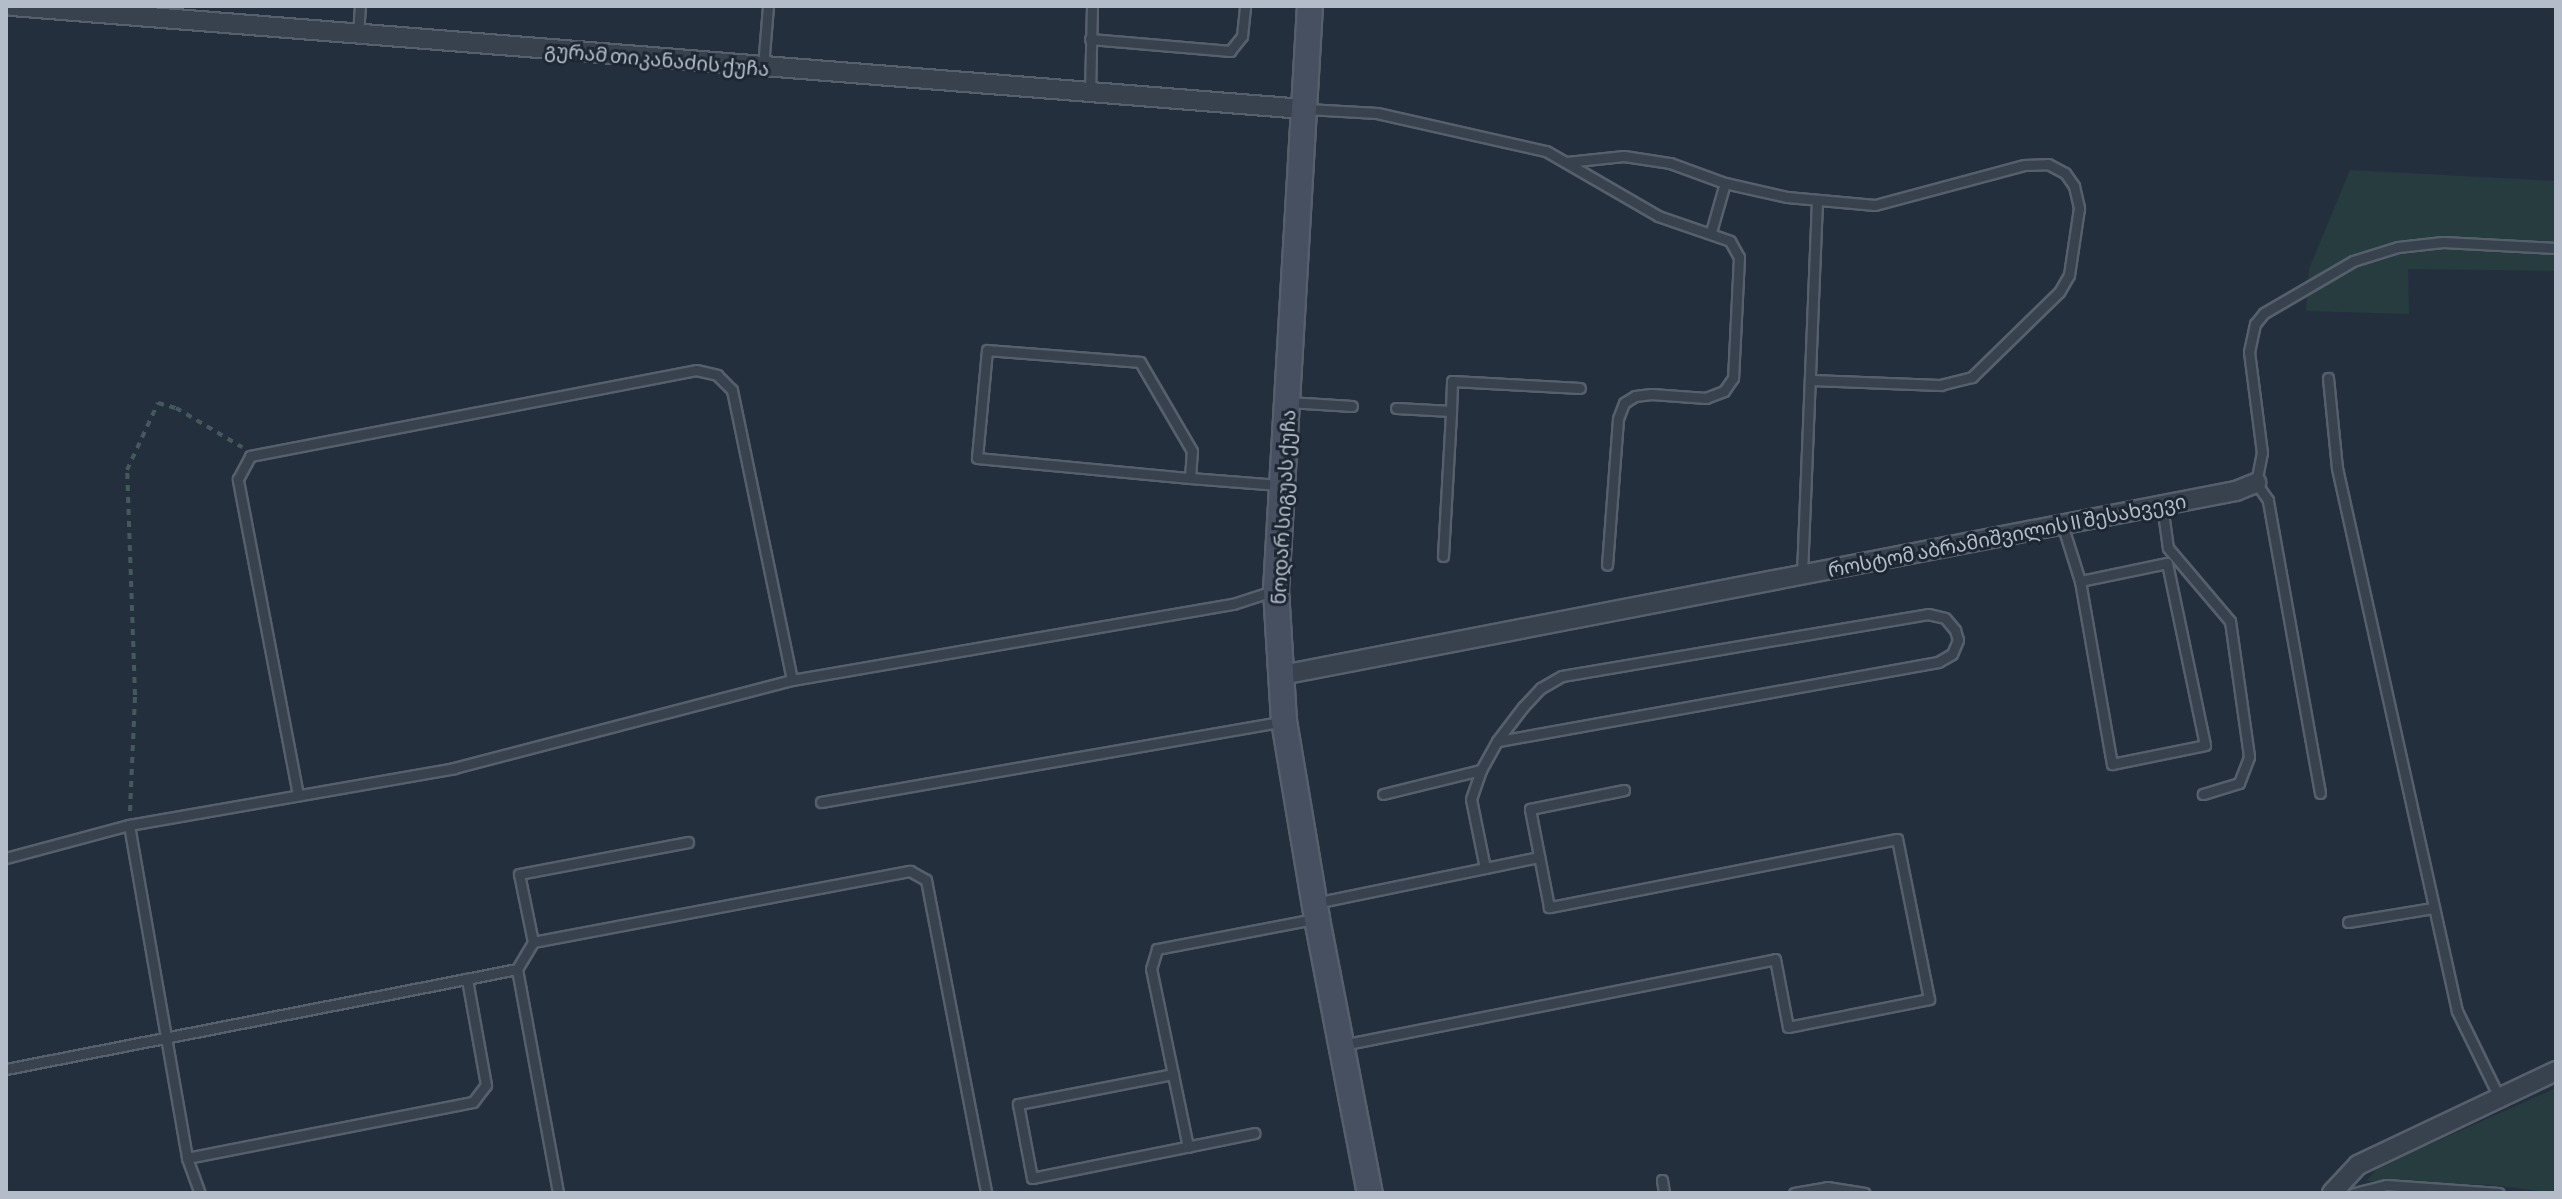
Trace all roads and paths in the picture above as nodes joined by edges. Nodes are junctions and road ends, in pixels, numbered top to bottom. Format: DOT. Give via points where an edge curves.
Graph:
graph roads {
  1 [pos="12,6"];
  2 [pos="360,6"];
  3 [pos="768,6"];
  4 [pos="1092,6"];
  5 [pos="1245,6"];
  6 [pos="1310,6"];
  7 [pos="358,34"];
  8 [pos="1090,39"];
  9 [pos="763,67"];
  10 [pos="1090,94"];
  11 [pos="1303,109"];
  12 [pos="1567,162"];
  13 [pos="1725,183"];
  14 [pos="1817,202"];
  15 [pos="1711,232"];
  16 [pos="2556,248"];
  17 [pos="2328,378"];
  18 [pos="1810,380"];
  19 [pos="1580,388"];
  20 [pos="1288,402"];
  21 [pos="1352,406"];
  22 [pos="1396,408"];
  23 [pos="1451,411"];
  24 [pos="250,456"];
  25 [pos="1190,478"];
  26 [pos="2256,483"];
  27 [pos="1283,486"];
  28 [pos="2162,505"];
  29 [pos="2062,524"];
  30 [pos="1443,556"];
  31 [pos="1607,565"];
  32 [pos="1802,575"];
  33 [pos="2080,581"];
  34 [pos="1276,590"];
  35 [pos="1282,675"];
  36 [pos="792,680"];
  37 [pos="1284,721"];
  38 [pos="1497,741"];
  39 [pos="1481,770"];
  40 [pos="1624,790"];
  41 [pos="2320,793"];
  42 [pos="1383,794"];
  43 [pos="2203,794"];
  44 [pos="298,795"];
  45 [pos="821,802"];
  46 [pos="129,825"];
  47 [pos="688,842"];
  48 [pos="1539,857"];
  49 [pos="6,858"];
  50 [pos="1485,868"];
  51 [pos="2433,908"];
  52 [pos="1316,911"];
  53 [pos="2348,922"];
  54 [pos="533,942"];
  55 [pos="517,969"];
  56 [pos="467,979"];
  57 [pos="165,1037"];
  58 [pos="1342,1045"];
  59 [pos="6,1069"];
  60 [pos="2556,1071"];
  61 [pos="1173,1074"];
  62 [pos="2499,1097"];
  63 [pos="1255,1133"];
  64 [pos="1188,1147"];
  65 [pos="187,1158"];
  66 [pos="1662,1180"];
  67 [pos="200,1193"];
  68 [pos="558,1193"];
  69 [pos="986,1193"];
  70 [pos="1370,1193"];
  71 [pos="1664,1193"];
  72 [pos="1794,1193"];
  73 [pos="1865,1193"];
  74 [pos="2332,1193"];
  75 [pos="2354,1193"];
  76 [pos="2499,1193"];
  1 -- 7 [label="street, გურამ თიკანაძის ქუჩა"];
  2 -- 7 [label="lane"];
  3 -- 9 [label="lane"];
  4 -- 8 [label="lane"];
  5 -- 8 [label="lane" via="1242,36 1230,51"];
  6 -- 11 [label="street, ნოდარ სიგუას ქუჩა"];
  7 -- 9 [label="street, გურამ თიკანაძის ქუჩა"];
  8 -- 10 [label="lane"];
  9 -- 10 [label="street, გურამ თიკანაძის ქუჩა"];
  10 -- 11 [label="street, გურამ თიკანაძის ქუჩა"];
  11 -- 12 [label="lane" via="1377,113 1546,151"];
  11 -- 20 [label="street, ნოდარ სიგუას ქუჩა"];
  12 -- 13 [label="lane" via="1624,156 1670,163"];
  12 -- 15 [label="lane" via="1658,216"];
  13 -- 14 [label="lane"];
  13 -- 15 [label="lane"];
  14 -- 18 [label="lane"];
  14 -- 18 [label="lane" via="1875,205 2024,165 2048,164 2065,173 2079,208 2069,275 2059,292 1972,377 1941,385"];
  15 -- 31 [label="lane" via="1730,241 1739,257 1733,378 1724,391 1706,398 1651,394 1624,403 1618,419"];
  16 -- 26 [label="lane" via="2443,242 2398,247 2353,261 2264,313 2255,324 2249,352 2262,453"];
  17 -- 51 [label="lane" via="2337,468"];
  18 -- 32 [label="lane"];
  19 -- 23 [label="lane" via="1452,381"];
  20 -- 21 [label="lane"];
  20 -- 27 [label="street, ნოდარ სიგუას ქუჩა"];
  22 -- 23 [label="lane"];
  23 -- 30 [label="lane"];
  24 -- 36 [label="lane" via="696,370 717,375 732,390"];
  24 -- 44 [label="lane" via="238,479"];
  24 -- 46 [label="path" via="176,408 158,403 127,470 135,695"];
  25 -- 25 [label="lane" via="977,458 987,350 1140,362 1192,451"];
  25 -- 27 [label="lane"];
  26 -- 28 [label="street, როსტომ აბრამიშვილის II შესახვევი"];
  26 -- 41 [label="lane" via="2268,500"];
  27 -- 34 [label="street, ნოდარ სიგუას ქუჩა"];
  28 -- 29 [label="street, როსტომ აბრამიშვილის II შესახვევი"];
  28 -- 43 [label="lane" via="2168,548 2230,621 2249,757 2239,783"];
  29 -- 32 [label="street, როსტომ აბრამიშვილის II შესახვევი"];
  29 -- 33 [label="lane"];
  32 -- 35 [label="street, როსტომ აბრამიშვილის II შესახვევი"];
  33 -- 33 [label="lane" via="2112,764 2205,745 2167,563"];
  34 -- 35 [label="street, ნოდარ სიგუას ქუჩა"];
  34 -- 36 [label="lane" via="1233,604"];
  35 -- 37 [label="street, ნოდარ სიგუას ქუჩა"];
  36 -- 44 [label="lane" via="454,768"];
  37 -- 45 [label="lane"];
  37 -- 52 [label="street, ნოდარ სიგუას ქუჩა"];
  38 -- 38 [label="lane" via="1938,662 1952,654 1958,640 1945,618 1928,614 1562,676 1541,688"];
  38 -- 39 [label="lane"];
  39 -- 42 [label="lane"];
  39 -- 50 [label="lane" via="1471,799"];
  40 -- 48 [label="lane" via="1530,809"];
  44 -- 46 [label="lane"];
  46 -- 49 [label="lane"];
  46 -- 57 [label="lane"];
  47 -- 54 [label="lane" via="519,874"];
  48 -- 50 [label="lane"];
  48 -- 58 [label="lane" via="1549,907 1897,839 1929,999 1788,1027 1775,959"];
  50 -- 52 [label="lane"];
  51 -- 53 [label="lane"];
  51 -- 62 [label="lane" via="2457,1011"];
  52 -- 58 [label="street, ნოდარ სიგუას ქუჩა"];
  52 -- 61 [label="lane" via="1157,949 1151,969"];
  54 -- 55 [label="lane"];
  54 -- 69 [label="lane" via="910,871 926,880"];
  55 -- 56 [label="lane"];
  55 -- 68 [label="lane"];
  56 -- 57 [label="lane"];
  56 -- 65 [label="lane" via="486,1085 473,1102"];
  57 -- 59 [label="lane"];
  57 -- 65 [label="lane"];
  58 -- 70 [label="street, ნოდარ სიგუას ქუჩა"];
  60 -- 62 [label="street"];
  61 -- 64 [label="lane"];
  61 -- 64 [label="lane" via="1018,1104 1032,1178"];
  62 -- 74 [label="street" via="2358,1165"];
  63 -- 64 [label="lane"];
  65 -- 67 [label="lane"];
  66 -- 71 [label="lane"];
  72 -- 73 [label="lane" via="1827,1187"];
  75 -- 76 [label="lane" via="2386,1185"];
}
